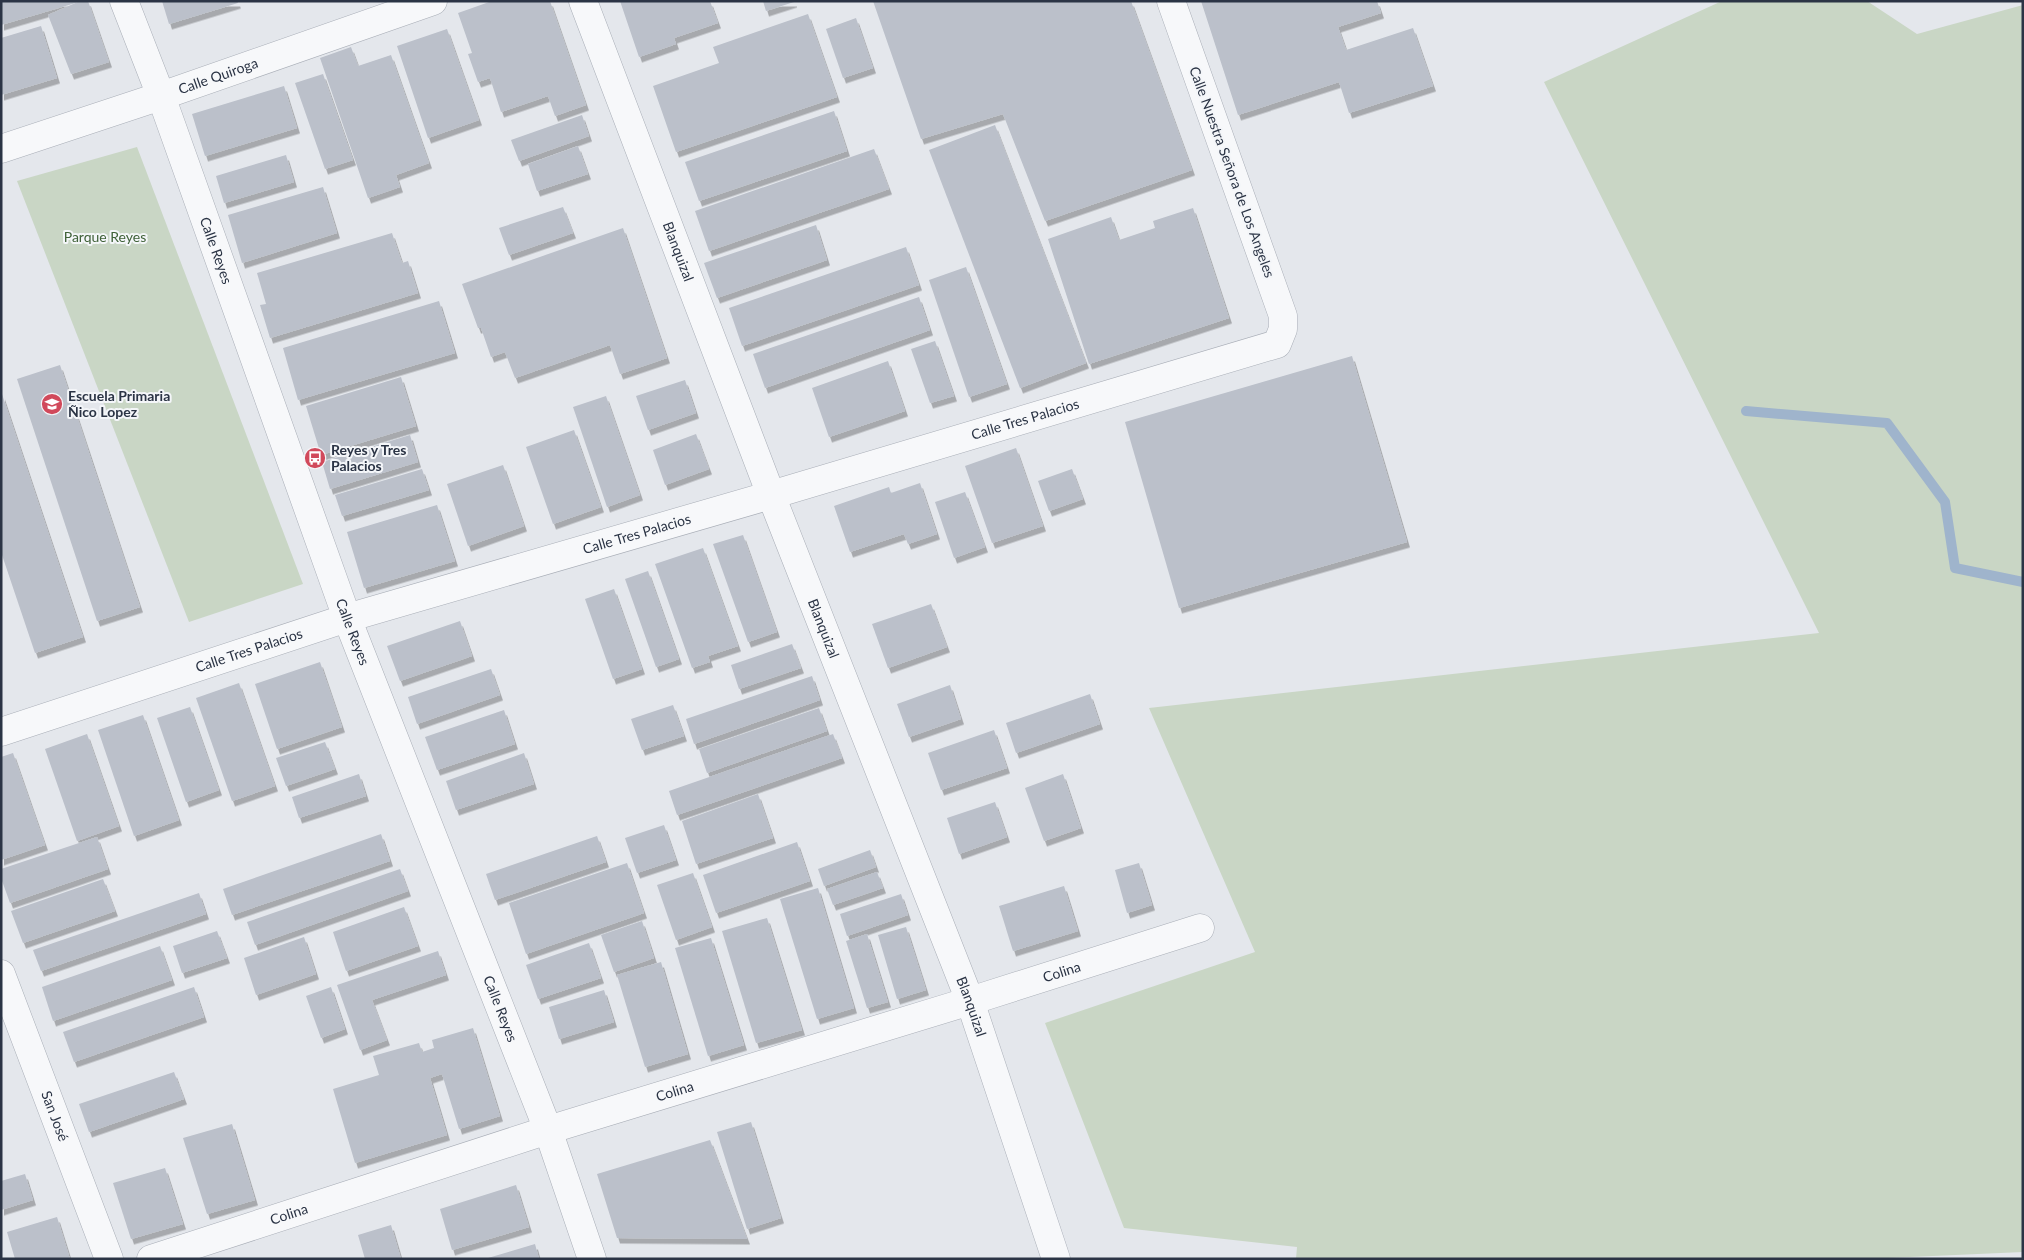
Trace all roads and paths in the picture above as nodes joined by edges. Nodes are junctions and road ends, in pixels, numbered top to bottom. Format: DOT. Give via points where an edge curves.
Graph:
graph roads {
  1 [pos="124,1"];
  2 [pos="433,1"];
  3 [pos="583,1"];
  4 [pos="1171,1"];
  5 [pos="161,96"];
  6 [pos="1,149"];
  7 [pos="1277,344"];
  8 [pos="771,495"];
  9 [pos="347,618"];
  10 [pos="1,732"];
  11 [pos="1200,928"];
  12 [pos="1,974"];
  13 [pos="970,1001"];
  14 [pos="8,1014"];
  15 [pos="548,1130"];
  16 [pos="109,1259"];
  17 [pos="151,1259"];
  18 [pos="592,1259"];
  19 [pos="1056,1259"];
  1 -- 5 [label="street, Calle Reyes"];
  2 -- 5 [label="street, Calle Quiroga"];
  3 -- 8 [label="street, Blanquizal"];
  4 -- 7 [label="street, Calle Nuestra Señora de Los Angeles" via="1284,316"];
  5 -- 6 [label="street, Calle Quiroga"];
  5 -- 9 [label="street, Calle Reyes"];
  7 -- 8 [label="street, Calle Tres Palacios"];
  8 -- 9 [label="street, Calle Tres Palacios"];
  8 -- 13 [label="street, Blanquizal"];
  9 -- 10 [label="street, Calle Tres Palacios"];
  9 -- 15 [label="street, Calle Reyes"];
  11 -- 13 [label="street, Colina"];
  12 -- 14 [label="street, San José"];
  13 -- 15 [label="street, Colina"];
  13 -- 19 [label="street, Blanquizal"];
  14 -- 16 [label="street, San José"];
  15 -- 17 [label="street, Colina"];
  15 -- 18 [label="street, Calle Reyes"];
}
